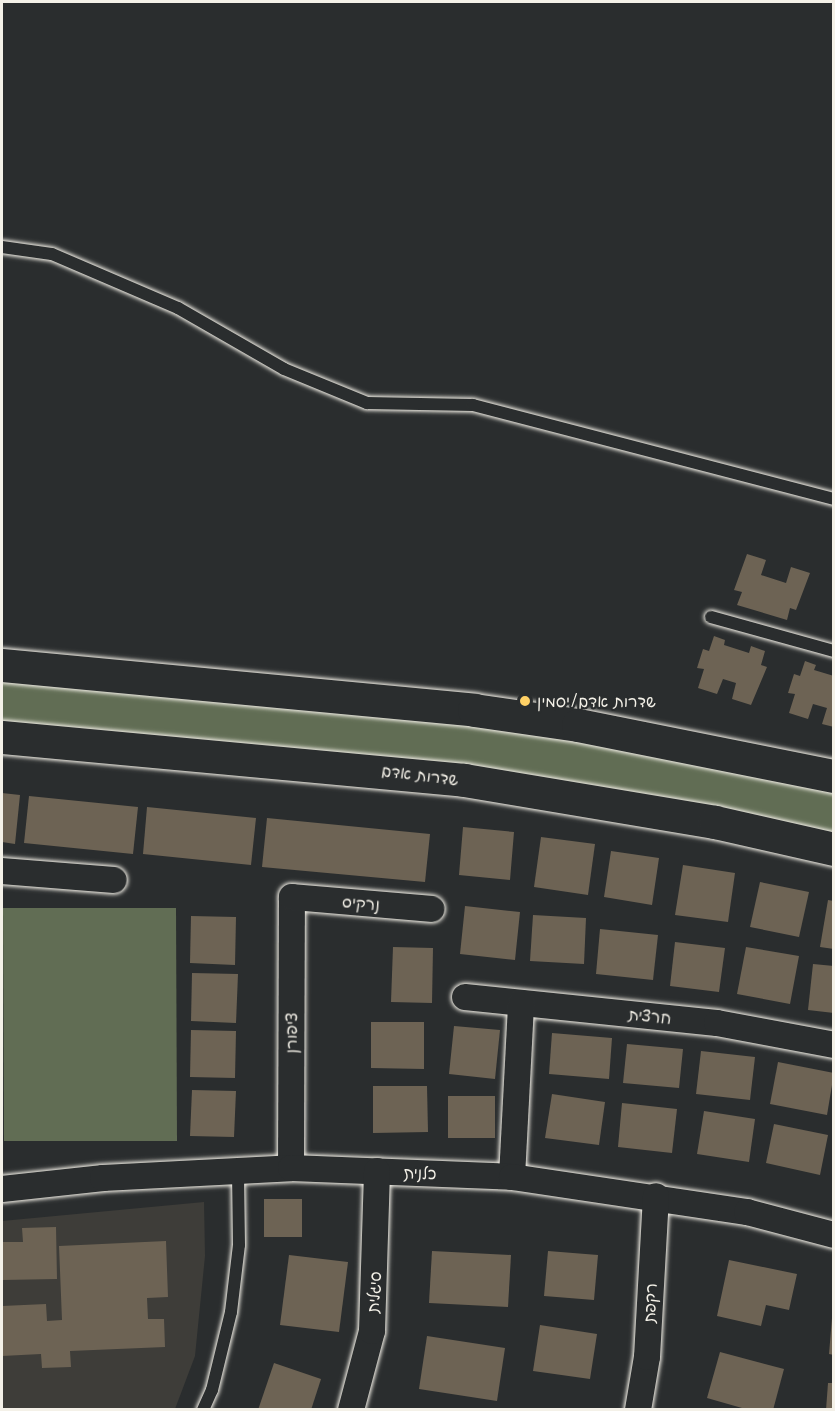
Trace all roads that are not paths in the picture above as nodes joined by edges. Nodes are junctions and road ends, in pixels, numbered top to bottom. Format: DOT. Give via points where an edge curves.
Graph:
graph roads {
  1 [pos="2,247"];
  2 [pos="834,499"];
  3 [pos="711,617"];
  4 [pos="834,651"];
  5 [pos="2,665"];
  6 [pos="2,737"];
  7 [pos="834,776"];
  8 [pos="834,849"];
  9 [pos="2,871"];
  10 [pos="114,880"];
  11 [pos="292,897"];
  12 [pos="431,909"];
  13 [pos="465,997"];
  14 [pos="521,1003"];
  15 [pos="834,1045"];
  16 [pos="291,1168"];
  17 [pos="238,1171"];
  18 [pos="377,1171"];
  19 [pos="512,1177"];
  20 [pos="2,1189"];
  21 [pos="656,1196"];
  22 [pos="834,1235"];
  23 [pos="203,1410"];
  24 [pos="351,1410"];
  25 [pos="638,1410"];
  1 -- 2 [label="lane" via="52,254 178,308 284,369 366,403 472,405"];
  3 -- 4 [label="lane"];
  5 -- 7 [label="street" via="474,710 590,727"];
  6 -- 8 [label="street, שדרות אדם" via="464,780 681,816"];
  9 -- 10 [label="street"];
  11 -- 12 [label="street, נרקיס"];
  11 -- 16 [label="street, ציפורן"];
  13 -- 14 [label="street, חרצית"];
  14 -- 15 [label="street, חרצית" via="717,1023"];
  14 -- 19 [label="street"];
  16 -- 17 [label="street, כלנית"];
  16 -- 18 [label="street, כלנית"];
  17 -- 20 [label="street, כלנית" via="103,1178"];
  17 -- 23 [label="lane" via="239,1245 231,1312 212,1390"];
  18 -- 19 [label="street, כלנית"];
  18 -- 24 [label="street, סיגלית" via="372,1331"];
  19 -- 21 [label="street, כלנית"];
  21 -- 22 [label="street, כלנית" via="747,1212"];
  21 -- 25 [label="street, רקפת" via="647,1357"];
}
